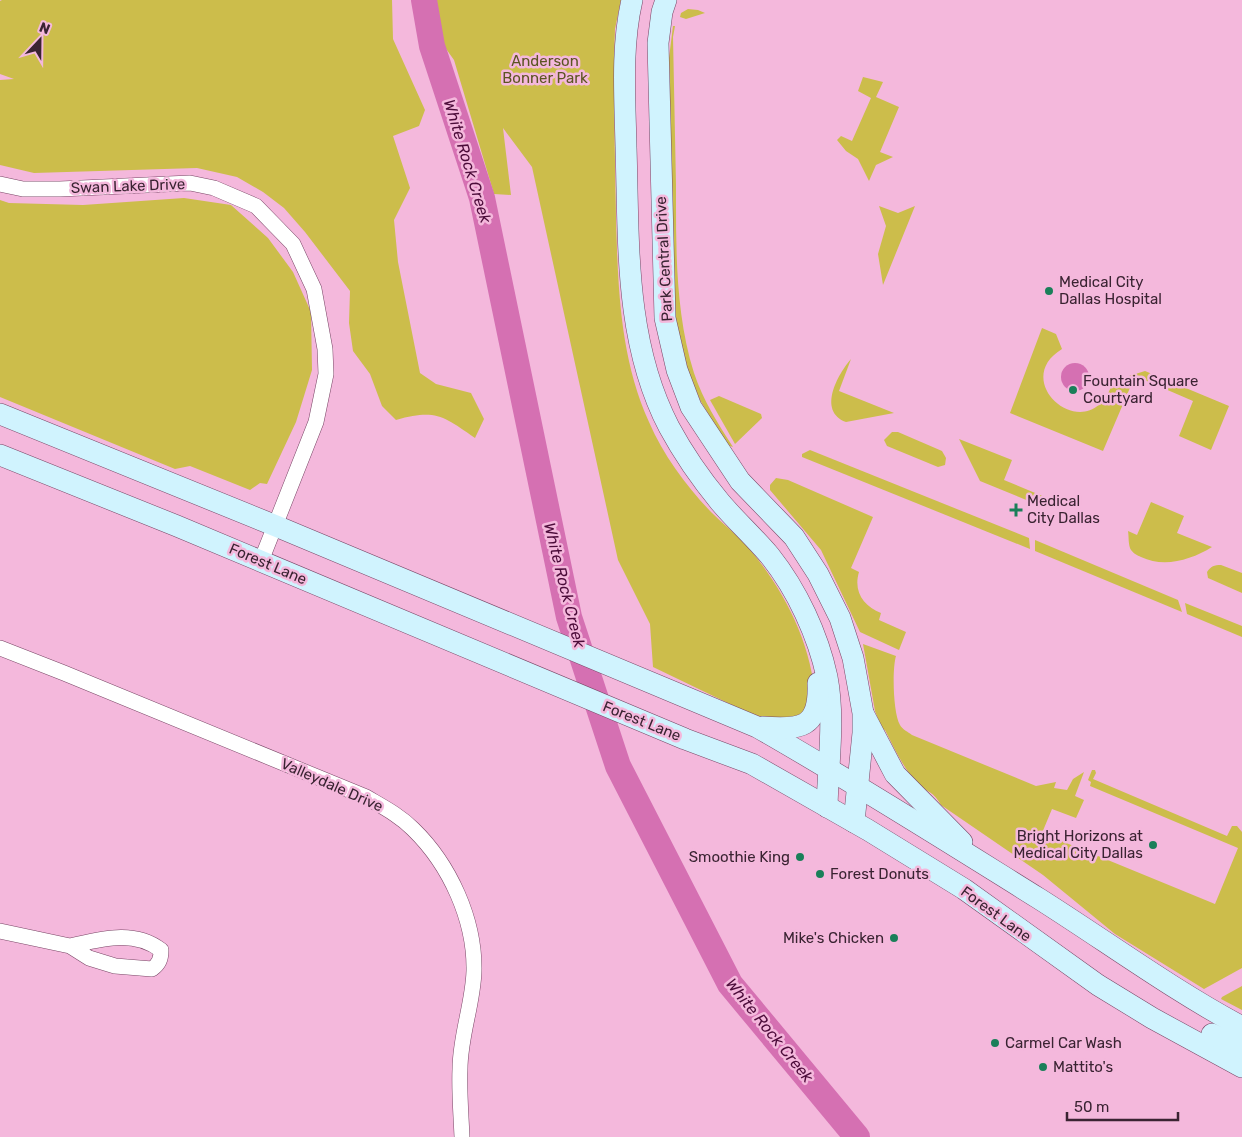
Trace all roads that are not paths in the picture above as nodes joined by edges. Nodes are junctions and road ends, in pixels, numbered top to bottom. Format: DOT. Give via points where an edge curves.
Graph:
graph roads {
  1 [pos="632,0"];
  2 [pos="666,0"];
  3 [pos="0,184"];
  4 [pos="0,414"];
  5 [pos="0,455"];
  6 [pos="740,480"];
  7 [pos="719,501"];
  8 [pos="276,526"];
  9 [pos="261,561"];
  10 [pos="813,635"];
  11 [pos="0,648"];
  12 [pos="863,713"];
  13 [pos="757,727"];
  14 [pos="828,768"];
  15 [pos="858,787"];
  16 [pos="827,807"];
  17 [pos="854,822"];
  18 [pos="991,870"];
  19 [pos="0,931"];
  20 [pos="70,946"];
  21 [pos="1098,985"];
  22 [pos="1242,1027"];
  23 [pos="1242,1048"];
  24 [pos="1242,1067"];
  25 [pos="462,1137"];
  1 -- 7 [label="main road, Park Central Drive" via="625,64 629,262 635,319 648,378 669,426"];
  2 -- 6 [label="main road, Park Central Drive" via="658,43 665,318 677,370 691,407"];
  3 -- 8 [label="street, Swan Lake Drive" via="23,189 60,189 190,183 214,188 256,206 293,244 314,289 325,349 326,374 316,422"];
  4 -- 8 [label="main road"];
  5 -- 9 [label="main road, Forest Lane"];
  6 -- 7 [label="main road"];
  6 -- 12 [label="main road, Park Central Drive" via="794,537 818,574 840,618 853,658"];
  7 -- 10 [label="main road, Park Central Drive" via="770,557 795,593"];
  8 -- 9 [label="street, Swan Lake Drive"];
  8 -- 13 [label="main road"];
  9 -- 16 [label="main road, Forest Lane" via="752,764"];
  10 -- 13 [label="main road" via="819,699 811,718 804,725 790,730"];
  10 -- 14 [label="main road, Park Central Drive" via="827,677"];
  11 -- 25 [label="street, Valleydale Drive" via="366,797 413,829 439,862 458,895 474,947 474,974 460,1068"];
  12 -- 15 [label="main road, Park Central Drive"];
  12 -- 18 [label="main road" via="895,774"];
  13 -- 14 [label="main road"];
  14 -- 15 [label="main road"];
  14 -- 16 [label="main road, Park Central Drive"];
  15 -- 17 [label="main road, Park Central Drive"];
  15 -- 18 [label="main road"];
  16 -- 17 [label="main road, Forest Lane"];
  17 -- 21 [label="main road, Forest Lane" via="964,890"];
  18 -- 22 [label="main road" via="1189,998"];
  19 -- 20 [label="street"];
  20 -- 20 [label="street" via="88,958 152,969 161,955 161,950 151,942 138,938 109,937"];
  21 -- 23 [label="main road" via="1156,1004"];
  21 -- 24 [label="main road, Forest Lane"];
}
